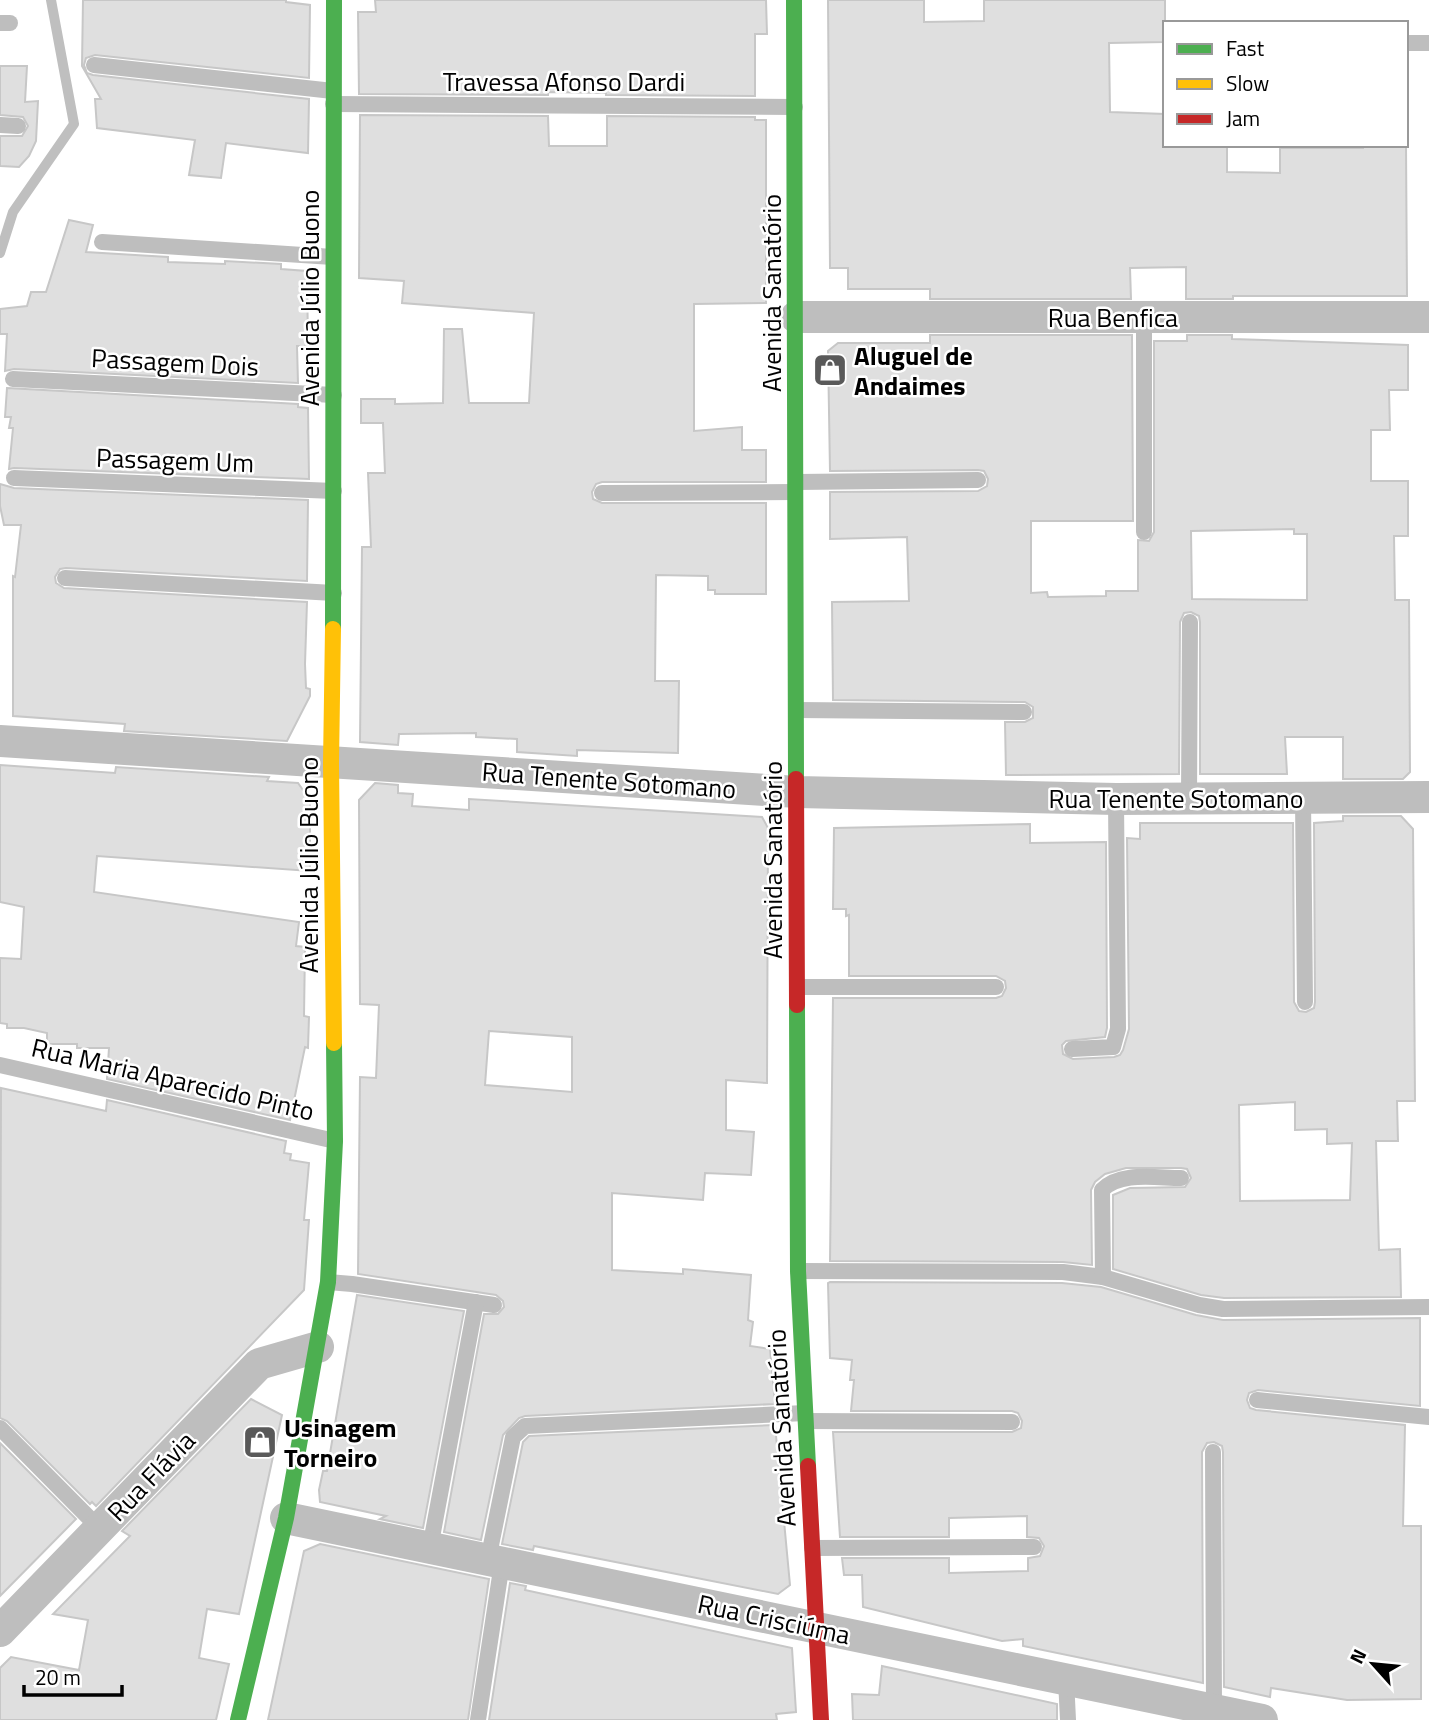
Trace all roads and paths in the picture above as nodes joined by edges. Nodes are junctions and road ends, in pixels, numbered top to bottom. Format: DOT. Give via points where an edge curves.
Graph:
graph roads {
  1 [pos="334,0"];
  2 [pos="794,0"];
  3 [pos="1408,43"];
  4 [pos="1429,43"];
  5 [pos="94,65"];
  6 [pos="333,98"];
  7 [pos="795,107"];
  8 [pos="0,125"];
  9 [pos="18,126"];
  10 [pos="102,242"];
  11 [pos="333,257"];
  12 [pos="796,317"];
  13 [pos="1144,317"];
  14 [pos="1429,317"];
  15 [pos="13,379"];
  16 [pos="334,395"];
  17 [pos="14,478"];
  18 [pos="978,480"];
  19 [pos="797,487"];
  20 [pos="334,491"];
  21 [pos="602,493"];
  22 [pos="1144,532"];
  23 [pos="65,578"];
  24 [pos="334,593"];
  25 [pos="1190,622"];
  26 [pos="797,710"];
  27 [pos="1024,712"];
  28 [pos="0,741"];
  29 [pos="331,763"];
  30 [pos="797,792"];
  31 [pos="1429,797"];
  32 [pos="1303,798"];
  33 [pos="1116,799"];
  34 [pos="1188,799"];
  35 [pos="797,987"];
  36 [pos="996,987"];
  37 [pos="1305,1002"];
  38 [pos="1073,1048"];
  39 [pos="0,1065"];
  40 [pos="335,1141"];
  41 [pos="1181,1178"];
  42 [pos="798,1271"];
  43 [pos="1103,1277"];
  44 [pos="328,1282"];
  45 [pos="476,1302"];
  46 [pos="494,1305"];
  47 [pos="1429,1307"];
  48 [pos="318,1347"];
  49 [pos="1257,1400"];
  50 [pos="805,1417"];
  51 [pos="1429,1417"];
  52 [pos="1012,1422"];
  53 [pos="0,1428"];
  54 [pos="1213,1452"];
  55 [pos="286,1518"];
  56 [pos="100,1529"];
  57 [pos="1034,1547"];
  58 [pos="430,1548"];
  59 [pos="812,1548"];
  60 [pos="495,1561"];
  61 [pos="816,1628"];
  62 [pos="0,1631"];
  63 [pos="1066,1679"];
  64 [pos="1214,1710"];
  65 [pos="239,1720"];
  66 [pos="478,1720"];
  67 [pos="821,1720"];
  68 [pos="1068,1720"];
  69 [pos="1262,1720"];
  1 -- 6 [label="street, Avenida Júlio Buono"];
  2 -- 7 [label="street, Avenida Sanatório"];
  3 -- 4 [label="lane"];
  5 -- 6 [label="lane, Travessa Afonso Dardi"];
  6 -- 7 [label="lane, Travessa Afonso Dardi"];
  6 -- 11 [label="street, Avenida Júlio Buono"];
  7 -- 12 [label="street, Avenida Sanatório"];
  8 -- 9 [label="lane"];
  10 -- 11 [label="lane"];
  11 -- 16 [label="street, Avenida Júlio Buono"];
  12 -- 13 [label="street, Rua Benfica"];
  12 -- 19 [label="street, Avenida Sanatório"];
  13 -- 14 [label="street, Rua Benfica"];
  13 -- 22 [label="lane"];
  15 -- 16 [label="lane, Passagem Dois"];
  16 -- 20 [label="street, Avenida Júlio Buono"];
  17 -- 20 [label="lane, Passagem Um"];
  18 -- 19 [label="lane"];
  19 -- 21 [label="lane"];
  19 -- 26 [label="street, Avenida Sanatório"];
  20 -- 24 [label="street, Avenida Júlio Buono"];
  23 -- 24 [label="lane"];
  24 -- 29 [label="street, Avenida Júlio Buono"];
  25 -- 34 [label="lane"];
  26 -- 27 [label="lane"];
  26 -- 30 [label="street, Avenida Sanatório"];
  28 -- 29 [label="street, Rua Tenente Sotomano"];
  29 -- 30 [label="street, Rua Tenente Sotomano"];
  29 -- 40 [label="street, Avenida Júlio Buono"];
  30 -- 33 [label="street, Rua Tenente Sotomano"];
  30 -- 35 [label="street, Avenida Sanatório"];
  31 -- 32 [label="street, Rua Tenente Sotomano"];
  32 -- 34 [label="street, Rua Tenente Sotomano"];
  32 -- 37 [label="lane"];
  33 -- 34 [label="street, Rua Tenente Sotomano"];
  33 -- 38 [label="lane" via="1118,1029 1113,1047"];
  35 -- 36 [label="lane"];
  35 -- 42 [label="street, Avenida Sanatório"];
  39 -- 40 [label="lane, Rua Maria Aparecido Pinto"];
  40 -- 44 [label="street, Avenida Júlio Buono"];
  41 -- 43 [label="lane" via="1120,1179 1102,1190"];
  42 -- 43 [label="lane" via="1063,1272"];
  42 -- 50 [label="street, Avenida Sanatório"];
  43 -- 47 [label="lane" via="1223,1308"];
  44 -- 45 [label="lane"];
  44 -- 48 [label="street, Avenida Júlio Buono"];
  45 -- 46 [label="lane"];
  45 -- 58 [label="lane"];
  48 -- 55 [label="street, Avenida Júlio Buono"];
  48 -- 56 [label="street, Rua Flávia" via="259,1364"];
  49 -- 51 [label="lane"];
  50 -- 52 [label="lane"];
  50 -- 59 [label="street, Avenida Sanatório"];
  50 -- 60 [label="lane" via="520,1428 513,1437"];
  53 -- 56 [label="lane"];
  54 -- 64 [label="lane"];
  55 -- 58 [label="street, Rua Crisciúma"];
  55 -- 65 [label="street, Avenida Júlio Buono"];
  56 -- 62 [label="street, Rua Flávia"];
  57 -- 59 [label="lane"];
  58 -- 60 [label="street, Rua Crisciúma"];
  59 -- 61 [label="street, Avenida Sanatório"];
  60 -- 61 [label="street, Rua Crisciúma"];
  60 -- 66 [label="lane"];
  61 -- 63 [label="street, Rua Crisciúma"];
  61 -- 67 [label="street, Avenida Sanatório"];
  63 -- 64 [label="street, Rua Crisciúma"];
  63 -- 68 [label="lane"];
  64 -- 69 [label="street, Rua Crisciúma"];
}
